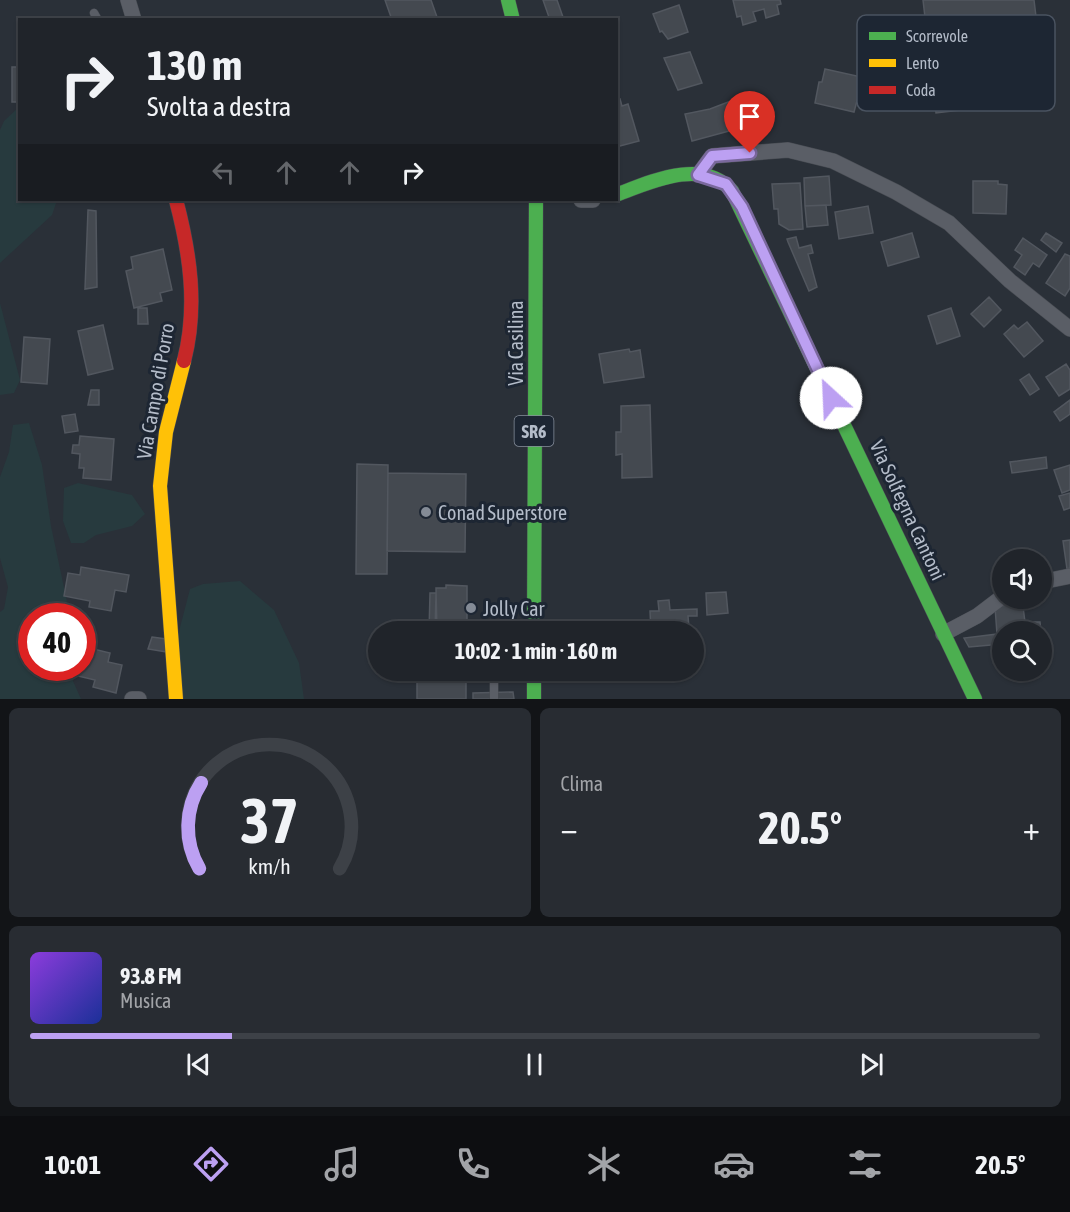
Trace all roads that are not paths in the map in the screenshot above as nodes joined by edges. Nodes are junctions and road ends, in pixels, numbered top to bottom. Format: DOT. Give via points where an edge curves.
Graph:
graph roads {
  1 [pos="129,0"];
  2 [pos="508,0"];
  3 [pos="134,18"];
  4 [pos="512,18"];
  5 [pos="698,175"];
  6 [pos="618,194"];
  7 [pos="176,201"];
  8 [pos="536,201"];
  9 [pos="1070,329"];
  10 [pos="1070,576"];
  11 [pos="1052,580"];
  12 [pos="992,605"];
  13 [pos="534,621"];
  14 [pos="943,634"];
  15 [pos="494,681"];
  16 [pos="534,681"];
  17 [pos="132,699"];
  18 [pos="139,699"];
  19 [pos="176,699"];
  20 [pos="494,699"];
  21 [pos="534,699"];
  22 [pos="975,699"];
  1 -- 3 [label="street"];
  2 -- 4 [label="street"];
  5 -- 6 [label="street, Via Solfegna Cantoni" via="690,172 662,178"];
  5 -- 9 [label="street" via="712,156 788,150 833,161 949,223 1010,281"];
  5 -- 14 [label="street, Via Solfegna Cantoni" via="726,184 742,207"];
  7 -- 19 [label="street, Via Campo di Porro" via="192,275 186,353 166,432 160,486"];
  8 -- 13 [label="street, Via Casilina / SR6"];
  10 -- 11 [label="street"];
  12 -- 14 [label="street"];
  14 -- 22 [label="street, Via Solfegna Cantoni"];
  15 -- 20 [label="lane"];
  16 -- 21 [label="street"];
  17 -- 18 [label="street"];
}
